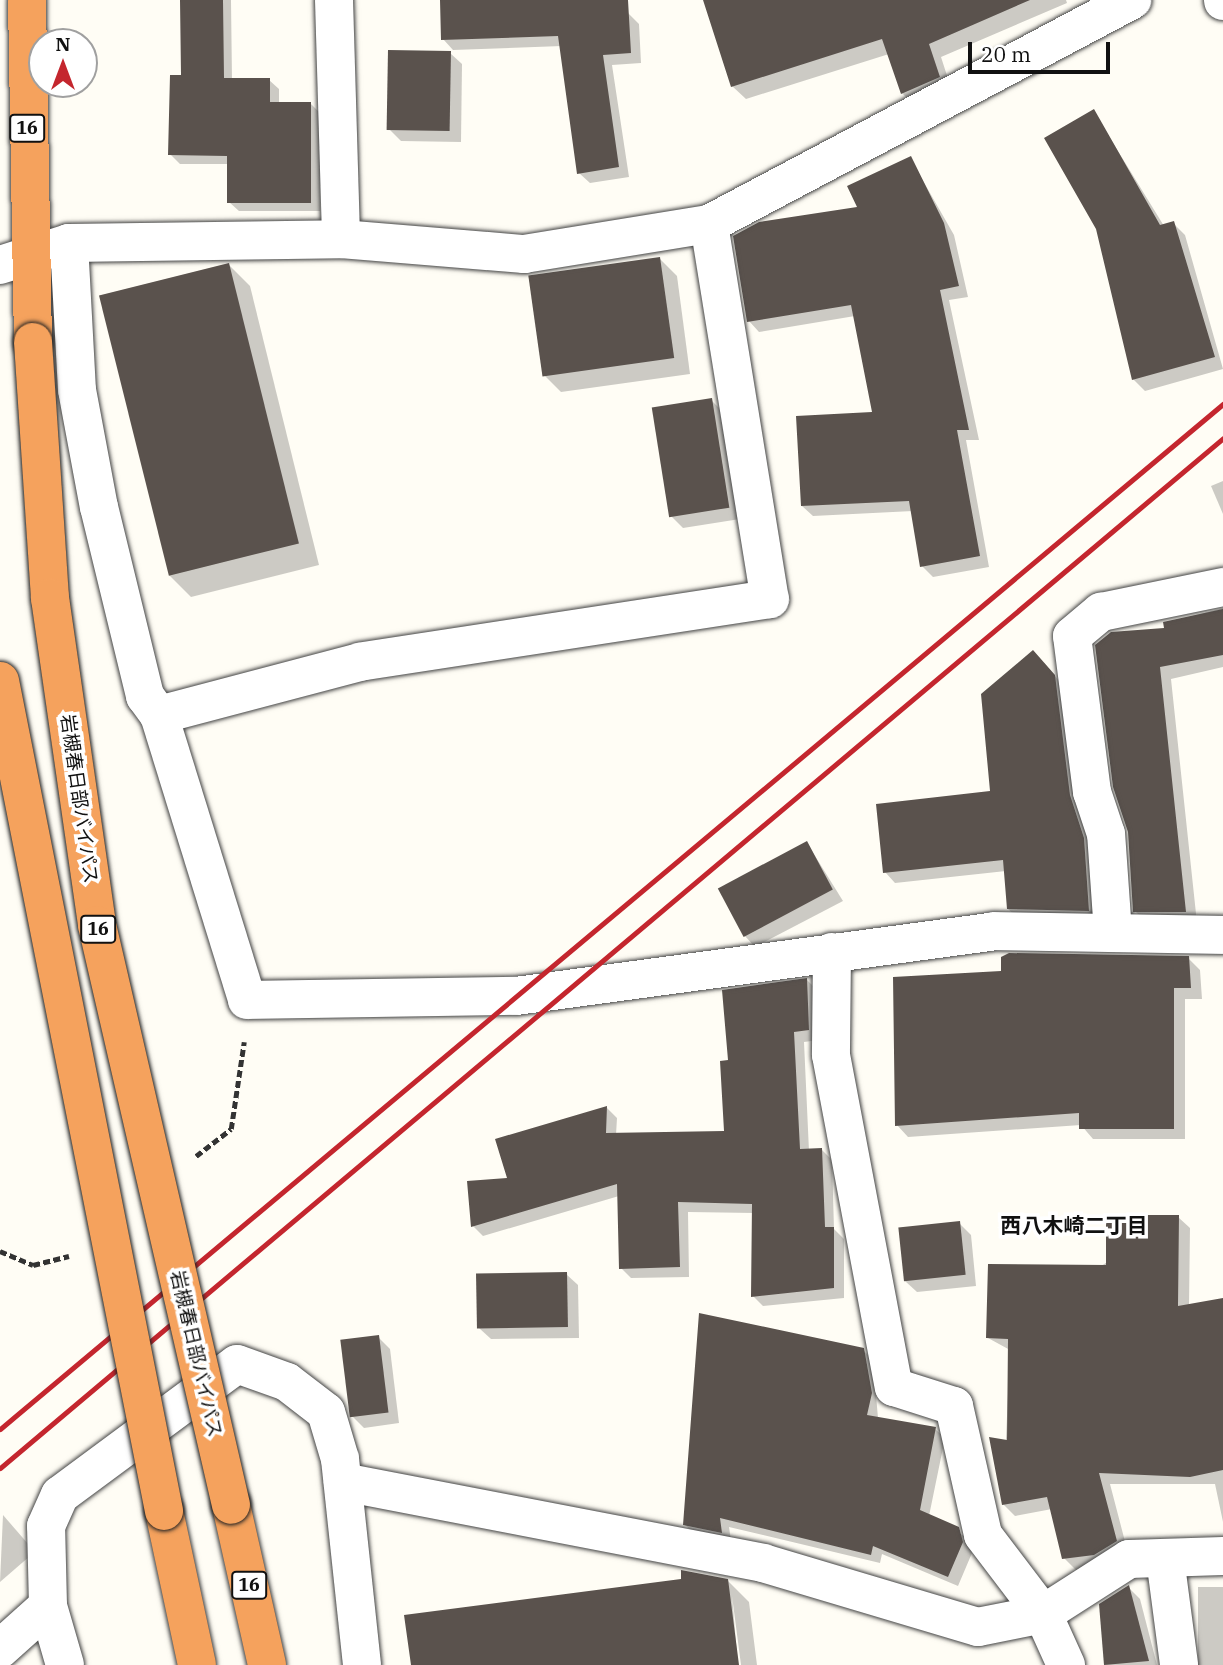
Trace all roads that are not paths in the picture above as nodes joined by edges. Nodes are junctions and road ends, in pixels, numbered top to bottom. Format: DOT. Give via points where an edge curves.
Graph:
graph roads {
  1 [pos="27,0"];
  2 [pos="334,0"];
  3 [pos="1132,0"];
  4 [pos="709,224"];
  5 [pos="341,239"];
  6 [pos="69,243"];
  7 [pos="14,260"];
  8 [pos="1223,587"];
  9 [pos="0,681"];
  10 [pos="159,715"];
  11 [pos="1112,933"];
  12 [pos="1223,935"];
  13 [pos="832,952"];
  14 [pos="343,1482"];
  15 [pos="1223,1556"];
  16 [pos="1165,1558"];
  17 [pos="48,1606"];
  18 [pos="1042,1614"];
  19 [pos="0,1649"];
  20 [pos="65,1665"];
  21 [pos="197,1665"];
  22 [pos="267,1665"];
  23 [pos="362,1665"];
  24 [pos="1066,1665"];
  25 [pos="1179,1665"];
  1 -- 7 [label="highway, 岩槻春日部バイパス / 16"];
  2 -- 5 [label="street"];
  3 -- 4 [label="street"];
  4 -- 5 [label="street" via="524,254"];
  4 -- 10 [label="street" via="770,599 360,662"];
  5 -- 6 [label="street"];
  6 -- 7 [label="street"];
  6 -- 10 [label="street" via="77,390 99,507 145,696"];
  7 -- 22 [label="highway, 岩槻春日部バイパス / 16, bridge" via="33,342 50,598 97,925"];
  8 -- 11 [label="street" via="1101,612 1072,636 1091,792 1105,834"];
  9 -- 21 [label="highway, 16, bridge"];
  10 -- 13 [label="street" via="247,1000 516,996"];
  11 -- 12 [label="street"];
  11 -- 13 [label="street" via="994,931"];
  13 -- 18 [label="street" via="831,1055 894,1387 954,1406 983,1535"];
  14 -- 17 [label="street" via="326,1412 287,1381 237,1364 60,1495 46,1525"];
  14 -- 18 [label="street" via="763,1563 978,1627"];
  14 -- 23 [label="street"];
  15 -- 16 [label="street"];
  16 -- 18 [label="street" via="1129,1559"];
  16 -- 25 [label="street"];
  17 -- 19 [label="street"];
  17 -- 20 [label="street"];
  18 -- 24 [label="street"];
}
